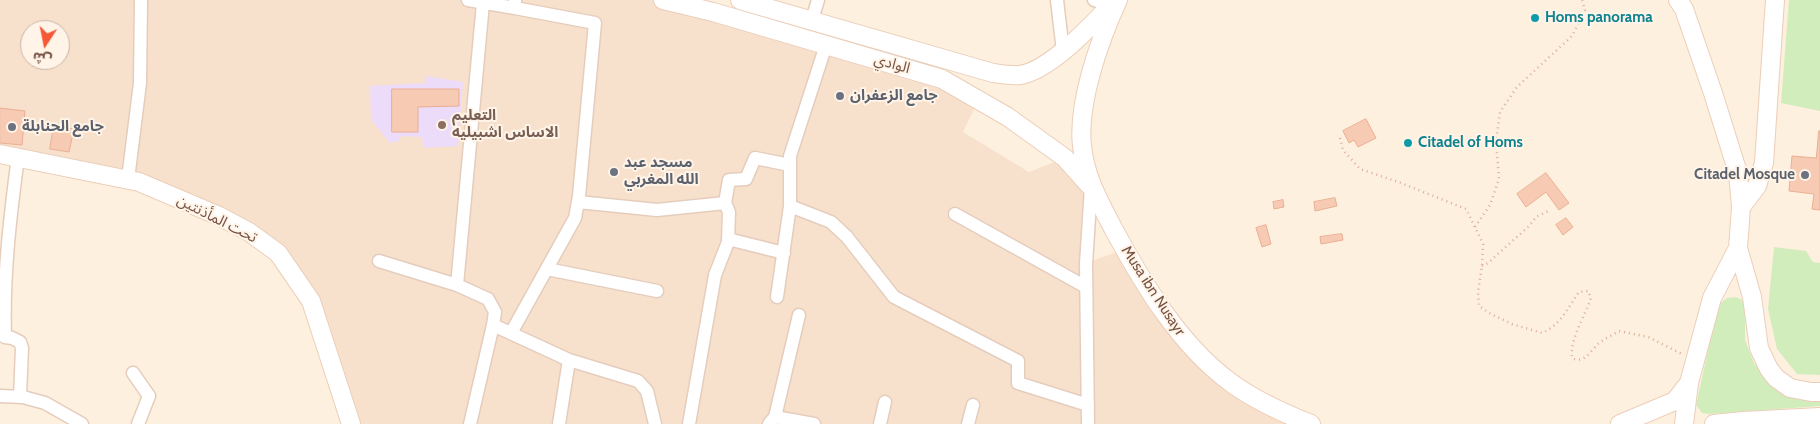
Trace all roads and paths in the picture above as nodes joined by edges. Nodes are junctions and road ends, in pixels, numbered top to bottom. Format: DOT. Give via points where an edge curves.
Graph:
graph roads {
  1 [pos="140,0"];
  2 [pos="468,0"];
  3 [pos="663,0"];
  4 [pos="740,0"];
  5 [pos="818,0"];
  6 [pos="1058,0"];
  7 [pos="1582,0"];
  8 [pos="1678,0"];
  9 [pos="1775,0"];
  10 [pos="1109,1"];
  11 [pos="483,3"];
  12 [pos="515,4"];
  13 [pos="812,20"];
  14 [pos="826,45"];
  15 [pos="1063,52"];
  16 [pos="1340,138"];
  17 [pos="0,154"];
  18 [pos="18,157"];
  19 [pos="790,165"];
  20 [pos="128,179"];
  21 [pos="1091,187"];
  22 [pos="578,202"];
  23 [pos="725,203"];
  24 [pos="790,206"];
  25 [pos="1741,207"];
  26 [pos="1548,211"];
  27 [pos="955,214"];
  28 [pos="1475,227"];
  29 [pos="728,239"];
  30 [pos="1738,248"];
  31 [pos="784,253"];
  32 [pos="379,262"];
  33 [pos="1482,266"];
  34 [pos="547,269"];
  35 [pos="456,285"];
  36 [pos="1086,287"];
  37 [pos="657,291"];
  38 [pos="778,297"];
  39 [pos="799,315"];
  40 [pos="493,325"];
  41 [pos="511,333"];
  42 [pos="1683,355"];
  43 [pos="570,360"];
  44 [pos="133,374"];
  45 [pos="1690,383"];
  46 [pos="1820,392"];
  47 [pos="0,396"];
  48 [pos="20,397"];
  49 [pos="885,402"];
  50 [pos="973,405"];
  51 [pos="1088,405"];
  52 [pos="1820,417"];
  53 [pos="772,421"];
  54 [pos="1744,422"];
  55 [pos="82,424"];
  56 [pos="138,424"];
  57 [pos="351,424"];
  58 [pos="470,424"];
  59 [pos="558,424"];
  60 [pos="655,424"];
  61 [pos="689,424"];
  62 [pos="814,424"];
  63 [pos="880,424"];
  64 [pos="968,424"];
  65 [pos="1088,424"];
  66 [pos="1311,424"];
  67 [pos="1620,424"];
  68 [pos="1684,424"];
  69 [pos="1714,424"];
  1 -- 20 [label="street" via="140,83"];
  2 -- 11 [label="street"];
  3 -- 14 [label="main road, الوادي"];
  4 -- 13 [label="main road, الوادي"];
  5 -- 13 [label="street"];
  6 -- 15 [label="street"];
  7 -- 28 [label="path" via="1585,10 1572,36 1517,87 1500,112 1496,142 1499,179 1490,205"];
  8 -- 25 [label="main road" via="1684,9 1738,173"];
  9 -- 25 [label="main road" via="1764,163 1757,186"];
  10 -- 15 [label="main road, الوادي"];
  10 -- 21 [label="main road" via="1106,27 1093,65 1082,118 1082,146"];
  11 -- 12 [label="street"];
  11 -- 35 [label="street"];
  12 -- 22 [label="street" via="595,23"];
  13 -- 15 [label="main road, الوادي" via="992,73 1019,75 1035,71"];
  14 -- 19 [label="street" via="790,156"];
  14 -- 21 [label="main road, الوادي" via="942,79 1008,117 1065,158"];
  16 -- 28 [label="path" via="1343,150 1360,169 1466,209"];
  17 -- 18 [label="main road, تحت المأذنتين"];
  18 -- 20 [label="main road, تحت المأذنتين"];
  18 -- 48 [label="street" via="3,297 5,337 20,342 22,348"];
  19 -- 23 [label="street" via="756,158 746,179 729,180"];
  19 -- 24 [label="street"];
  20 -- 57 [label="main road, تحت المأذنتين" via="219,216 250,232 278,253 311,301"];
  21 -- 36 [label="street"];
  21 -- 66 [label="main road, Musa ibn Nusayr" via="1134,264 1185,340 1230,382 1257,399"];
  22 -- 23 [label="street" via="657,210"];
  22 -- 34 [label="street" via="575,218"];
  23 -- 29 [label="street" via="729,212"];
  24 -- 31 [label="street"];
  24 -- 51 [label="street" via="831,222 894,296 1018,361 1018,383"];
  25 -- 30 [label="main road"];
  26 -- 33 [label="path" via="1536,216 1529,226"];
  27 -- 36 [label="street"];
  28 -- 33 [label="path" via="1483,244"];
  29 -- 31 [label="street"];
  29 -- 61 [label="street" via="715,275"];
  30 -- 45 [label="main road" via="1712,298"];
  30 -- 46 [label="main road" via="1752,297 1759,348 1769,369 1790,388"];
  31 -- 38 [label="street"];
  32 -- 35 [label="street"];
  33 -- 42 [label="path" via="1479,306 1533,332 1542,333 1550,329 1579,292 1588,291 1591,298 1571,351 1574,359 1581,360 1619,331 1648,337"];
  34 -- 37 [label="street"];
  34 -- 41 [label="street"];
  35 -- 40 [label="street" via="488,299 495,312"];
  36 -- 51 [label="street"];
  39 -- 53 [label="street"];
  40 -- 41 [label="street"];
  40 -- 58 [label="street"];
  41 -- 43 [label="street"];
  43 -- 59 [label="street"];
  43 -- 60 [label="street" via="638,380 647,391"];
  44 -- 56 [label="street" via="149,396"];
  45 -- 67 [label="main road" via="1675,401"];
  45 -- 68 [label="main road"];
  47 -- 48 [label="street"];
  48 -- 55 [label="street" via="45,402"];
  49 -- 63 [label="street"];
  50 -- 64 [label="street"];
  51 -- 65 [label="street"];
  52 -- 54 [label="main road"];
  53 -- 62 [label="street"];
  54 -- 69 [label="main road"];
}
